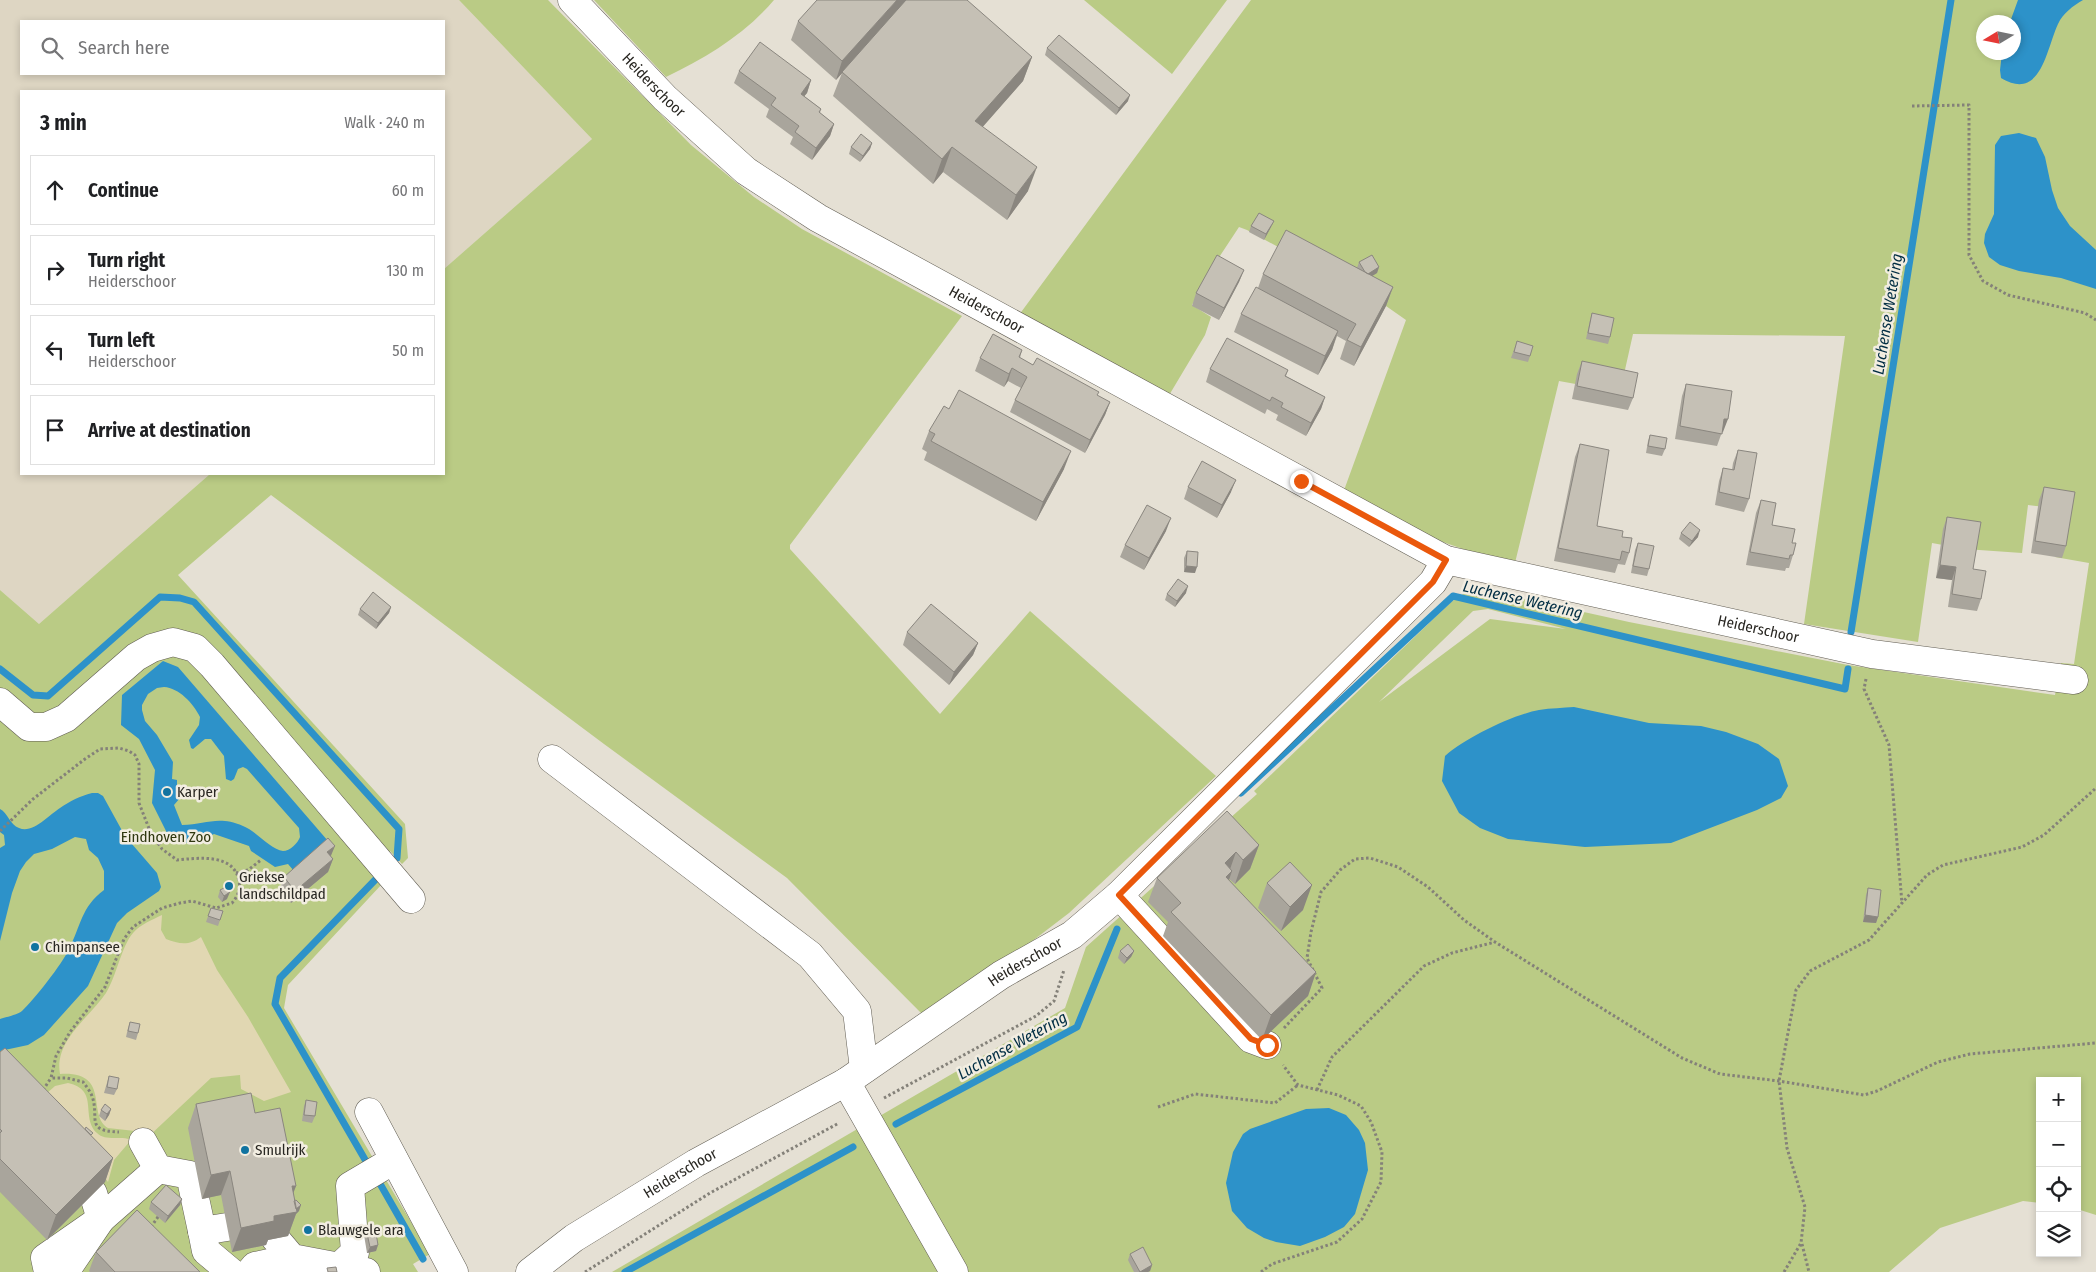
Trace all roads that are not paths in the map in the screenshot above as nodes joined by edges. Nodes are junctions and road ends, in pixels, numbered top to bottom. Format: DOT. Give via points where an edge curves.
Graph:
graph roads {
  1 [pos="572,0"];
  2 [pos="1446,560"];
  3 [pos="2074,680"];
  4 [pos="0,702"];
  5 [pos="552,759"];
  6 [pos="1119,895"];
  7 [pos="411,899"];
  8 [pos="1267,1045"];
  9 [pos="855,1075"];
  10 [pos="369,1112"];
  11 [pos="143,1142"];
  12 [pos="394,1160"];
  13 [pos="158,1169"];
  14 [pos="93,1193"];
  15 [pos="101,1219"];
  16 [pos="450,1265"];
  17 [pos="339,1267"];
  18 [pos="48,1272"];
  19 [pos="65,1272"];
  20 [pos="231,1272"];
  21 [pos="250,1272"];
  22 [pos="366,1272"];
  23 [pos="530,1272"];
  24 [pos="954,1272"];
  1 -- 2 [label="street, Heiderschoor" via="665,98 746,171 818,218"];
  2 -- 3 [label="street, Heiderschoor" via="1872,654"];
  2 -- 6 [label="street, Heiderschoor" via="1433,582"];
  4 -- 7 [label="street" via="29,727 46,727 66,718 136,657 152,648 173,642 194,648"];
  5 -- 9 [label="street" via="810,955 857,1011"];
  6 -- 8 [label="street" via="1251,1039"];
  6 -- 9 [label="street, Heiderschoor" via="1072,935 1001,975"];
  9 -- 23 [label="street, Heiderschoor" via="696,1163 574,1238"];
  9 -- 24 [label="street"];
  10 -- 12 [label="street"];
  11 -- 13 [label="street"];
  12 -- 16 [label="street"];
  12 -- 17 [label="street" via="350,1186 355,1252"];
  13 -- 15 [label="street"];
  13 -- 20 [label="street" via="190,1175 215,1229 206,1251"];
  14 -- 15 [label="street"];
  15 -- 18 [label="street" via="45,1258"];
  15 -- 19 [label="street"];
  17 -- 21 [label="street" via="284,1248 254,1266"];
  17 -- 22 [label="street"];
}
